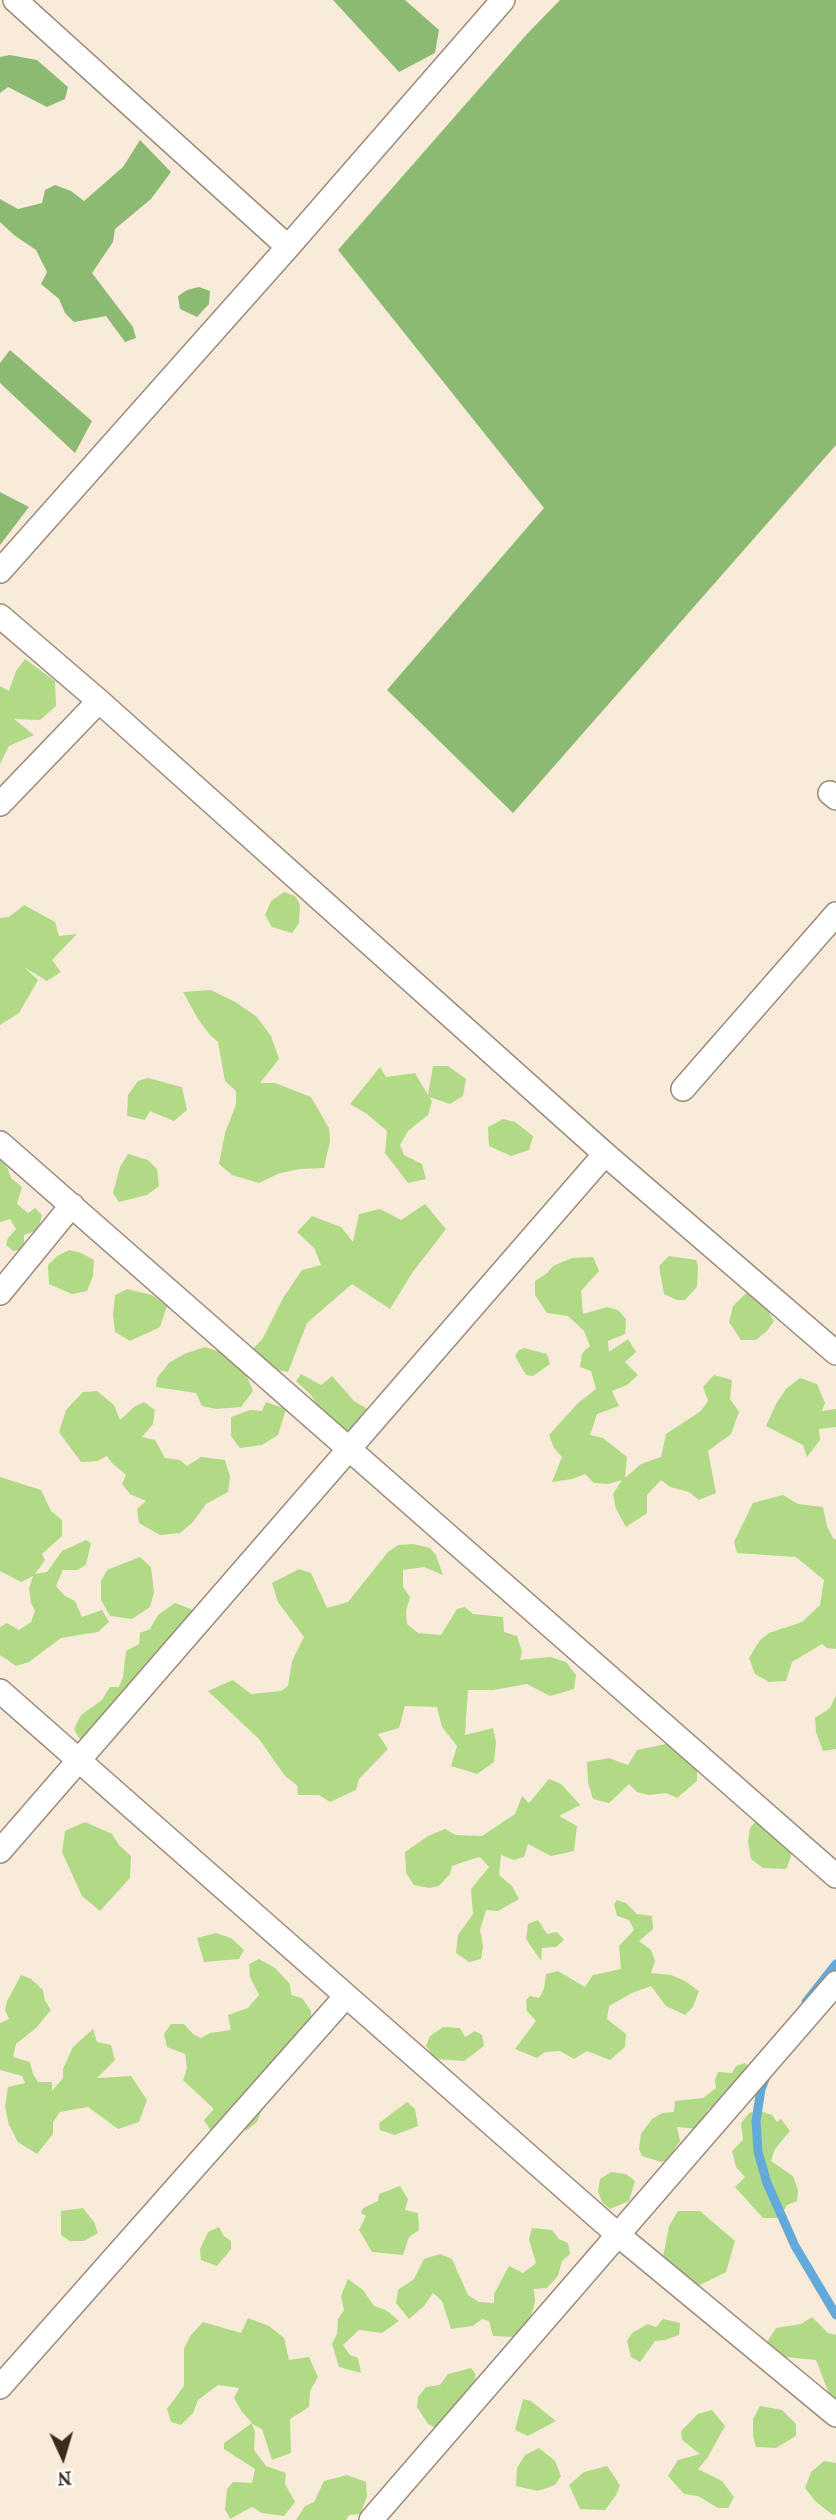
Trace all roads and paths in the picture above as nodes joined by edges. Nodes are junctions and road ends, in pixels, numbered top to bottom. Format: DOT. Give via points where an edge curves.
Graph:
graph roads {
  1 [pos="15,0"];
  2 [pos="503,0"];
  3 [pos="288,247"];
  4 [pos="0,571"];
  5 [pos="0,616"];
  6 [pos="99,701"];
  7 [pos="0,804"];
  8 [pos="836,914"];
  9 [pos="683,1089"];
  10 [pos="0,1143"];
  11 [pos="605,1154"];
  12 [pos="72,1205"];
  13 [pos="0,1293"];
  14 [pos="836,1353"];
  15 [pos="350,1448"];
  16 [pos="0,1691"];
  17 [pos="78,1760"];
  18 [pos="0,1851"];
  19 [pos="836,1876"];
  20 [pos="836,1983"];
  21 [pos="346,1996"];
  22 [pos="617,2234"];
  23 [pos="0,2387"];
  24 [pos="836,2415"];
  25 [pos="371,2520"];
  1 -- 3 [label="street"];
  2 -- 3 [label="street"];
  3 -- 4 [label="street"];
  5 -- 6 [label="street"];
  6 -- 7 [label="street"];
  6 -- 11 [label="street"];
  8 -- 9 [label="street"];
  10 -- 12 [label="street"];
  11 -- 14 [label="street"];
  11 -- 15 [label="street"];
  12 -- 13 [label="street"];
  12 -- 15 [label="street"];
  15 -- 17 [label="street"];
  15 -- 19 [label="street"];
  16 -- 17 [label="street"];
  17 -- 18 [label="street"];
  17 -- 21 [label="street"];
  20 -- 22 [label="street"];
  21 -- 22 [label="street"];
  21 -- 23 [label="street"];
  22 -- 24 [label="street"];
  22 -- 25 [label="street"];
}
